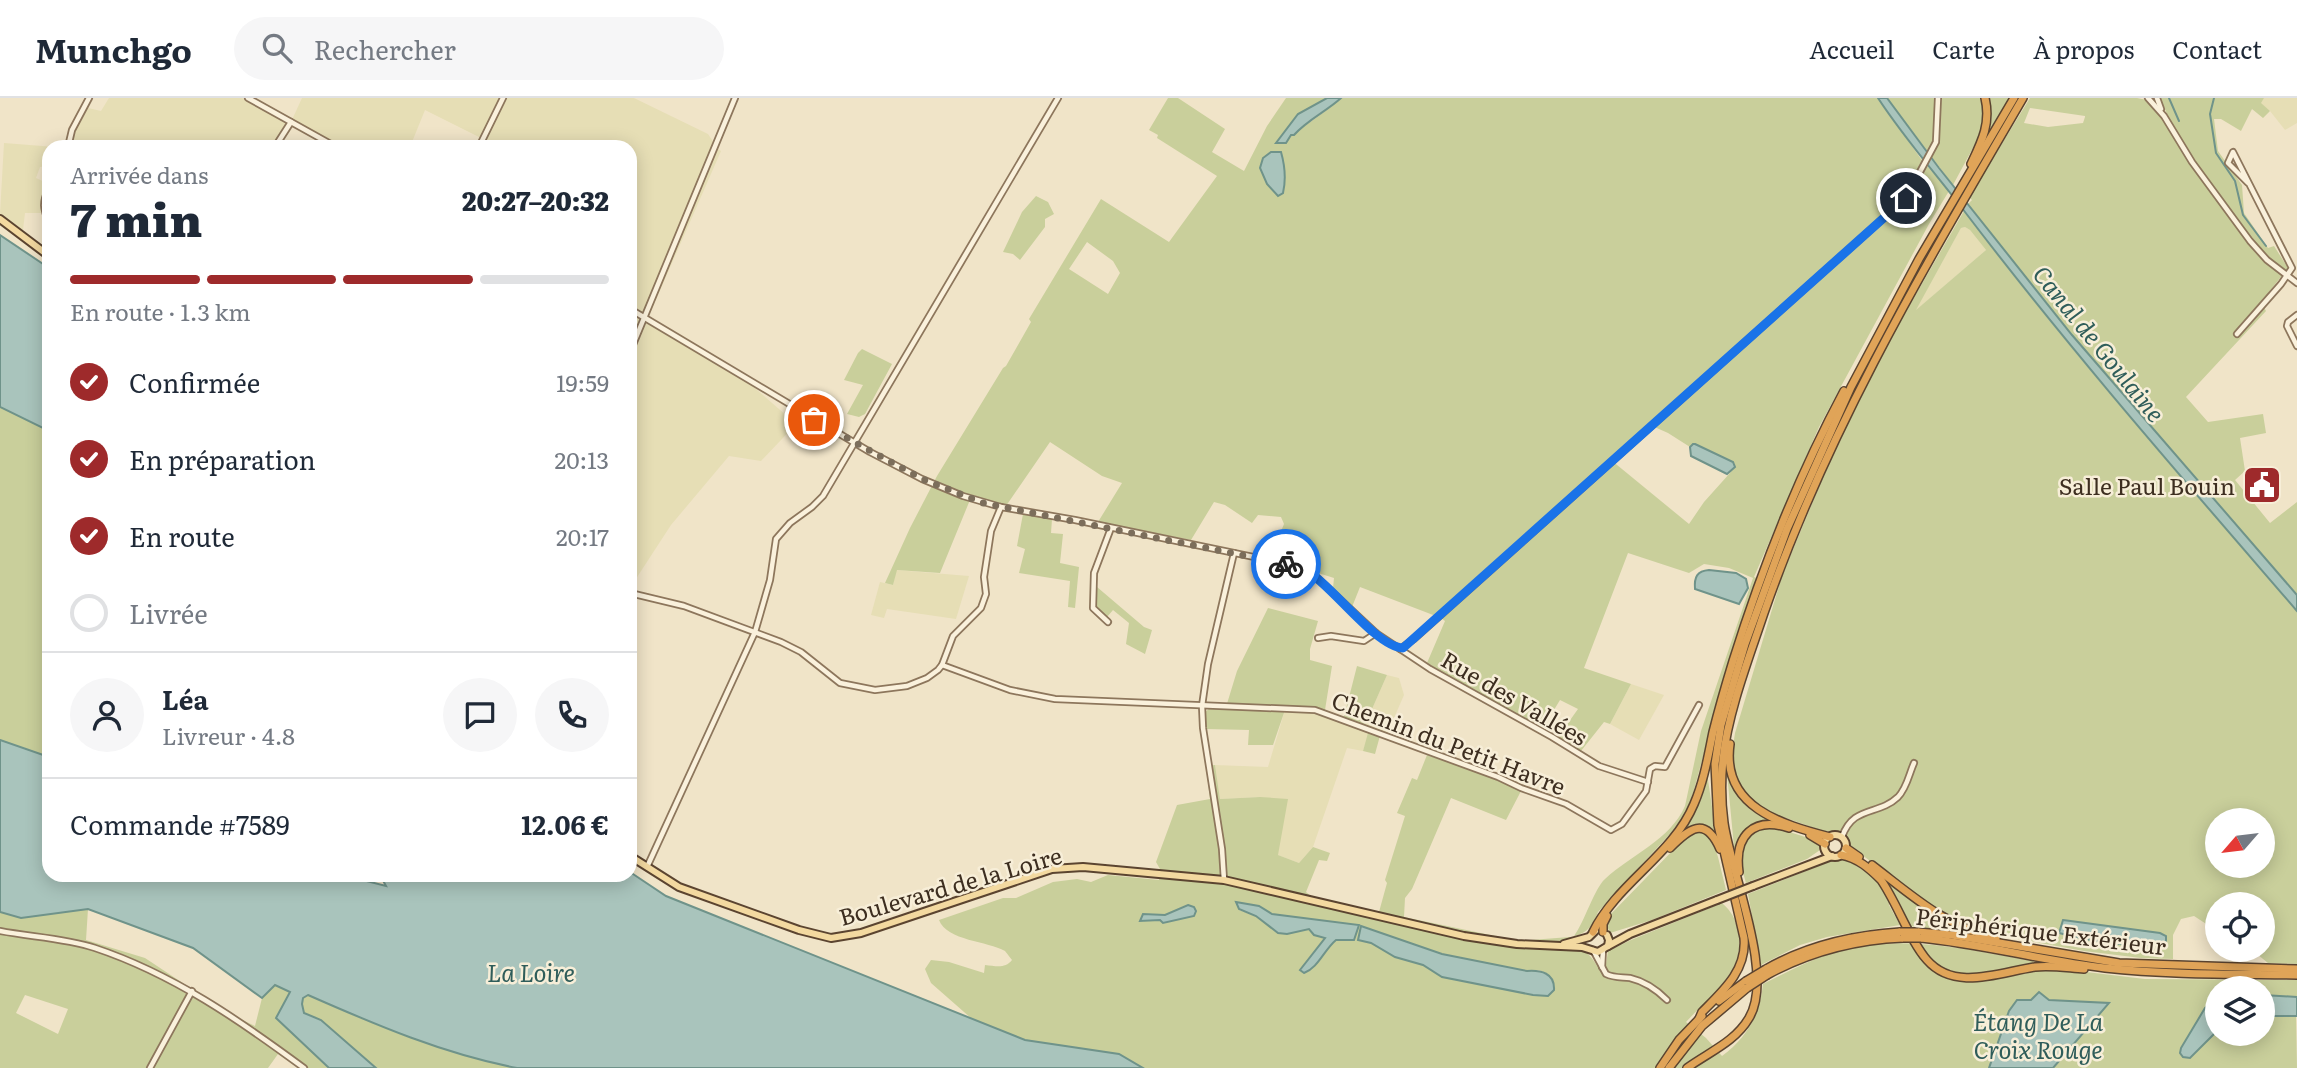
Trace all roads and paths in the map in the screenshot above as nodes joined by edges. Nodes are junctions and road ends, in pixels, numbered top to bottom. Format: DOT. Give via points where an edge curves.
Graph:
graph roads {
  1 [pos="89,98"];
  2 [pos="248,98"];
  3 [pos="503,98"];
  4 [pos="735,98"];
  5 [pos="1058,98"];
  6 [pos="1938,98"];
  7 [pos="1985,98"];
  8 [pos="2014,98"];
  9 [pos="2023,98"];
  10 [pos="2148,98"];
  11 [pos="2157,98"];
  12 [pos="2164,116"];
  13 [pos="290,122"];
  14 [pos="70,140"];
  15 [pos="279,140"];
  16 [pos="323,140"];
  17 [pos="482,140"];
  18 [pos="2248,183"];
  19 [pos="1963,193"];
  20 [pos="1955,206"];
  21 [pos="0,219"];
  22 [pos="42,251"];
  23 [pos="2288,274"];
  24 [pos="2297,281"];
  25 [pos="637,313"];
  26 [pos="2297,316"];
  27 [pos="645,318"];
  28 [pos="2237,334"];
  29 [pos="637,336"];
  30 [pos="1876,337"];
  31 [pos="2297,346"];
  32 [pos="853,442"];
  33 [pos="1001,507"];
  34 [pos="1111,528"];
  35 [pos="1234,553"];
  36 [pos="637,595"];
  37 [pos="1108,622"];
  38 [pos="755,632"];
  39 [pos="1376,633"];
  40 [pos="1318,638"];
  41 [pos="1400,649"];
  42 [pos="942,665"];
  43 [pos="1699,705"];
  44 [pos="1202,706"];
  45 [pos="1733,714"];
  46 [pos="1914,762"];
  47 [pos="1648,782"];
  48 [pos="1842,837"];
  49 [pos="1827,844"];
  50 [pos="1844,851"];
  51 [pos="1832,856"];
  52 [pos="637,861"];
  53 [pos="1810,864"];
  54 [pos="647,868"];
  55 [pos="1224,880"];
  56 [pos="1739,902"];
  57 [pos="0,931"];
  58 [pos="1605,933"];
  59 [pos="1630,934"];
  60 [pos="1591,935"];
  61 [pos="1919,935"];
  62 [pos="1541,946"];
  63 [pos="1605,948"];
  64 [pos="1592,949"];
  65 [pos="2029,949"];
  66 [pos="1602,968"];
  67 [pos="2104,968"];
  68 [pos="2297,969"];
  69 [pos="2297,975"];
  70 [pos="192,991"];
  71 [pos="1667,1000"];
  72 [pos="1708,1012"];
  73 [pos="150,1068"];
  74 [pos="304,1068"];
  75 [pos="1660,1068"];
  76 [pos="1669,1068"];
  77 [pos="1687,1068"];
  1 -- 14 [label="street"];
  2 -- 13 [label="street"];
  3 -- 17 [label="street"];
  4 -- 27 [label="street"];
  5 -- 32 [label="street"];
  6 -- 41 [label="street" via="1938,134 1906,198"];
  7 -- 19 [label="highway" via="1985,132 1960,184"];
  8 -- 19 [label="highway"];
  9 -- 19 [label="highway"];
  10 -- 12 [label="street"];
  11 -- 12 [label="street"];
  12 -- 23 [label="street" via="2257,249"];
  13 -- 15 [label="street"];
  13 -- 16 [label="street"];
  18 -- 18 [label="street" via="2233,152 2228,163"];
  18 -- 23 [label="street" via="2291,265"];
  19 -- 20 [label="highway"];
  20 -- 30 [label="highway"];
  20 -- 45 [label="highway" via="1818,475 1772,590"];
  21 -- 22 [label="main road"];
  23 -- 24 [label="street"];
  23 -- 28 [label="street"];
  25 -- 27 [label="street, Rue des Vallées"];
  26 -- 31 [label="street" via="2287,329"];
  27 -- 29 [label="street"];
  27 -- 32 [label="street, Rue des Vallées"];
  30 -- 56 [label="highway" via="1787,529 1721,725 1715,764 1716,806"];
  30 -- 60 [label="highway" via="1819,436 1771,551 1734,659 1691,811 1603,913"];
  32 -- 33 [label="street, Rue des Vallées" via="941,488"];
  32 -- 38 [label="street" via="823,496 776,539"];
  33 -- 34 [label="street, Rue des Vallées"];
  33 -- 42 [label="street" via="990,531 984,601 953,636"];
  34 -- 35 [label="street, Rue des Vallées"];
  34 -- 37 [label="street" via="1094,573 1093,608"];
  35 -- 39 [label="street, Rue des Vallées" via="1309,572"];
  35 -- 44 [label="street"];
  36 -- 38 [label="street"];
  38 -- 42 [label="street" via="801,652 840,683 867,689 907,686"];
  38 -- 54 [label="street"];
  39 -- 40 [label="street" via="1364,641"];
  39 -- 41 [label="street, Rue des Vallées"];
  41 -- 47 [label="street, Rue des Vallées" via="1599,766"];
  42 -- 44 [label="street, Chemin du Petit Havre" via="1029,695"];
  43 -- 47 [label="street, Chemin du Petit Havre" via="1665,767 1653,767"];
  44 -- 47 [label="street, Chemin du Petit Havre" via="1327,713 1552,797 1608,830 1622,824"];
  44 -- 55 [label="street"];
  45 -- 49 [label="highway" via="1729,766 1740,793 1754,808"];
  45 -- 56 [label="highway" via="1723,759 1723,805"];
  46 -- 48 [label="street" via="1898,797 1857,816"];
  48 -- 49 [label="main road" via="1836,835"];
  48 -- 50 [label="main road"];
  49 -- 51 [label="main road"];
  49 -- 53 [label="main road"];
  49 -- 56 [label="highway" via="1774,824 1748,833 1737,857"];
  50 -- 51 [label="main road"];
  50 -- 65 [label="highway" via="1945,919"];
  50 -- 67 [label="highway" via="1881,880 1922,953 1947,974 1969,978 2037,967"];
  51 -- 53 [label="main road"];
  52 -- 54 [label="main road, Boulevard de la Loire"];
  53 -- 59 [label="main road, bridge"];
  54 -- 55 [label="main road, Boulevard de la Loire" via="694,893 831,937 861,933 1052,869 1083,867"];
  55 -- 62 [label="main road, Boulevard de la Loire" via="1464,936"];
  56 -- 58 [label="highway" via="1716,841 1707,830 1695,828 1608,914 1602,924"];
  56 -- 72 [label="highway" via="1743,958"];
  56 -- 77 [label="highway" via="1759,978 1755,1005 1727,1042"];
  57 -- 70 [label="street" via="93,947"];
  58 -- 59 [label="main road, Boulevard de la Loire"];
  58 -- 60 [label="main road, Boulevard de la Loire"];
  58 -- 63 [label="main road" via="1609,940"];
  59 -- 63 [label="main road"];
  60 -- 62 [label="main road, Boulevard de la Loire"];
  60 -- 64 [label="main road"];
  61 -- 65 [label="highway, Périphérique Extérieur" via="1952,935"];
  61 -- 67 [label="highway"];
  61 -- 72 [label="highway, Périphérique Extérieur, bridge" via="1856,936 1821,944 1794,954"];
  62 -- 64 [label="main road, Boulevard de la Loire"];
  63 -- 64 [label="main road, Boulevard de la Loire"];
  63 -- 66 [label="street"];
  64 -- 66 [label="street"];
  65 -- 68 [label="highway, Périphérique Extérieur" via="2139,964"];
  66 -- 71 [label="street" via="1610,976 1634,979"];
  67 -- 69 [label="highway"];
  70 -- 73 [label="street"];
  70 -- 74 [label="street"];
  72 -- 75 [label="highway, Périphérique Extérieur" via="1679,1040"];
  72 -- 76 [label="highway"];
}
